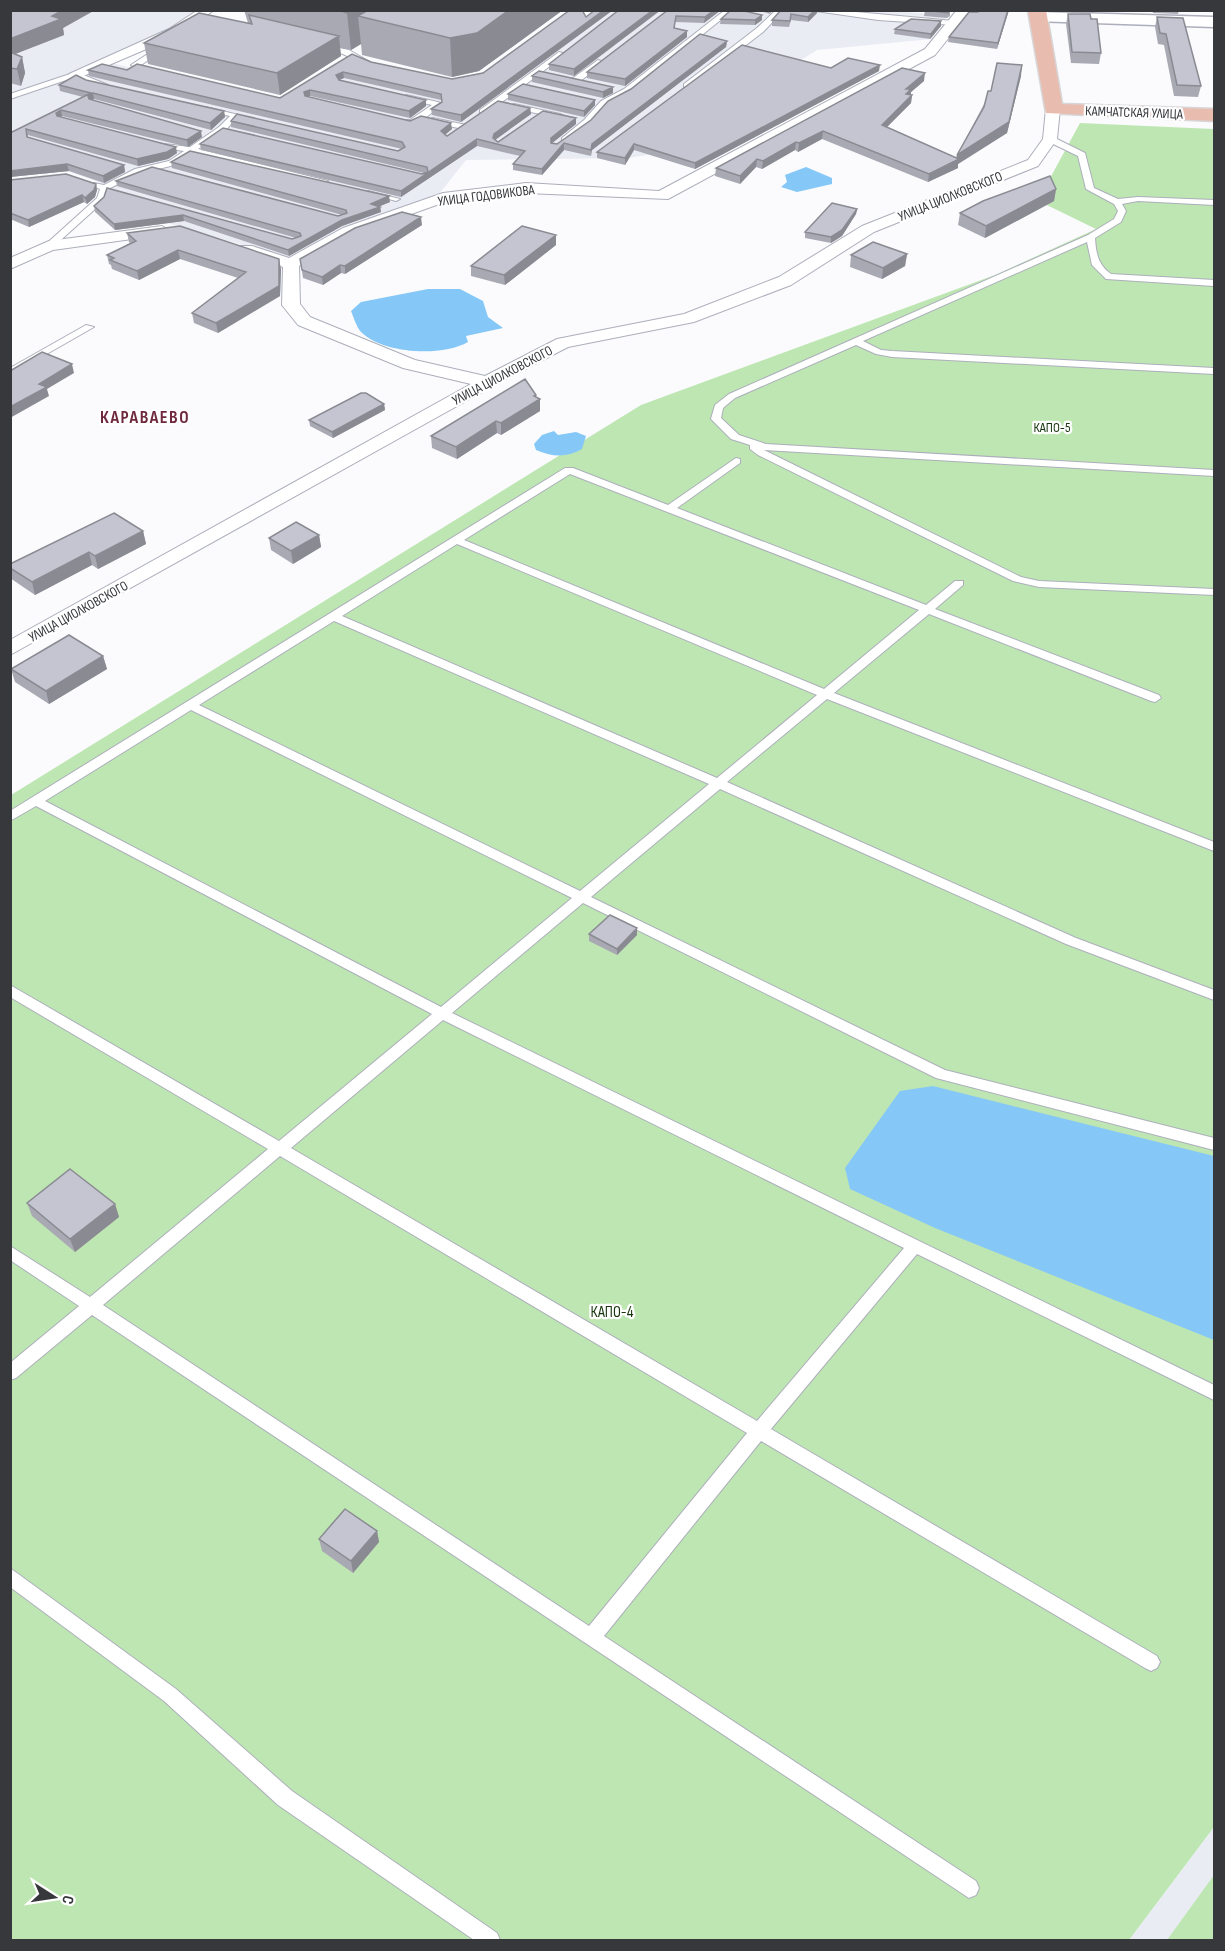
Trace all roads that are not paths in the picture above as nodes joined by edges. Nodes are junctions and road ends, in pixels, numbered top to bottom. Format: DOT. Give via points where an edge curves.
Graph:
graph roads {
  1 [pos="731,10"];
  2 [pos="781,10"];
  3 [pos="812,10"];
  4 [pos="965,10"];
  5 [pos="742,12"];
  6 [pos="1038,14"];
  7 [pos="209,16"];
  8 [pos="762,16"];
  9 [pos="771,18"];
  10 [pos="197,22"];
  11 [pos="1215,22"];
  12 [pos="954,23"];
  13 [pos="312,44"];
  14 [pos="361,50"];
  15 [pos="566,52"];
  16 [pos="352,55"];
  17 [pos="604,59"];
  18 [pos="344,61"];
  19 [pos="372,64"];
  20 [pos="538,72"];
  21 [pos="161,73"];
  22 [pos="76,74"];
  23 [pos="548,74"];
  24 [pos="567,78"];
  25 [pos="576,80"];
  26 [pos="586,82"];
  27 [pos="522,84"];
  28 [pos="113,87"];
  29 [pos="532,87"];
  30 [pos="616,89"];
  31 [pos="627,91"];
  32 [pos="678,92"];
  33 [pos="396,94"];
  34 [pos="10,97"];
  35 [pos="594,100"];
  36 [pos="497,102"];
  37 [pos="604,103"];
  38 [pos="202,107"];
  39 [pos="1053,109"];
  40 [pos="542,112"];
  41 [pos="235,115"];
  42 [pos="1215,115"];
  43 [pos="246,117"];
  44 [pos="420,117"];
  45 [pos="565,117"];
  46 [pos="534,118"];
  47 [pos="400,120"];
  48 [pos="576,120"];
  49 [pos="587,122"];
  50 [pos="463,127"];
  51 [pos="222,129"];
  52 [pos="203,132"];
  53 [pos="234,132"];
  54 [pos="456,133"];
  55 [pos="214,135"];
  56 [pos="1050,139"];
  57 [pos="148,143"];
  58 [pos="556,147"];
  59 [pos="191,150"];
  60 [pos="127,168"];
  61 [pos="154,168"];
  62 [pos="138,171"];
  63 [pos="176,174"];
  64 [pos="87,182"];
  65 [pos="339,185"];
  66 [pos="104,188"];
  67 [pos="362,190"];
  68 [pos="116,191"];
  69 [pos="396,199"];
  70 [pos="1117,202"];
  71 [pos="1215,202"];
  72 [pos="183,228"];
  73 [pos="1091,237"];
  74 [pos="226,243"];
  75 [pos="49,246"];
  76 [pos="10,264"];
  77 [pos="291,264"];
  78 [pos="1215,283"];
  79 [pos="89,327"];
  80 [pos="855,341"];
  81 [pos="1215,371"];
  82 [pos="10,372"];
  83 [pos="487,382"];
  84 [pos="750,443"];
  85 [pos="735,461"];
  86 [pos="1215,473"];
  87 [pos="670,508"];
  88 [pos="455,540"];
  89 [pos="959,583"];
  90 [pos="1215,592"];
  91 [pos="929,610"];
  92 [pos="332,616"];
  93 [pos="10,649"];
  94 [pos="827,694"];
  95 [pos="1155,698"];
  96 [pos="190,705"];
  97 [pos="720,784"];
  98 [pos="36,801"];
  99 [pos="10,817"];
  100 [pos="1215,847"];
  101 [pos="584,897"];
  102 [pos="10,990"];
  103 [pos="1215,995"];
  104 [pos="443,1014"];
  105 [pos="1215,1144"];
  106 [pos="279,1149"];
  107 [pos="915,1246"];
  108 [pos="10,1252"];
  109 [pos="91,1305"];
  110 [pos="10,1373"];
  111 [pos="1215,1393"];
  112 [pos="759,1431"];
  113 [pos="10,1576"];
  114 [pos="591,1638"];
  115 [pos="1151,1662"];
  116 [pos="969,1888"];
  117 [pos="490,1941"];
  1 -- 5 [label="lane"];
  1 -- 31 [label="lane"];
  2 -- 9 [label="lane"];
  3 -- 12 [label="lane"];
  4 -- 12 [label="street"];
  6 -- 11 [label="main road"];
  6 -- 39 [label="main road"];
  7 -- 10 [label="street"];
  8 -- 9 [label="lane"];
  9 -- 32 [label="lane"];
  10 -- 21 [label="lane" via="135,65"];
  10 -- 22 [label="street"];
  12 -- 77 [label="street, УЛИЦА ГОДОВИКОВА" via="930,52 662,196 526,188 443,198 349,231"];
  13 -- 16 [label="lane"];
  14 -- 16 [label="lane"];
  15 -- 20 [label="lane"];
  16 -- 18 [label="lane"];
  16 -- 19 [label="lane"];
  17 -- 25 [label="lane"];
  20 -- 23 [label="lane"];
  20 -- 27 [label="lane"];
  22 -- 28 [label="lane"];
  22 -- 34 [label="lane"];
  24 -- 25 [label="lane"];
  25 -- 26 [label="lane"];
  27 -- 29 [label="lane"];
  27 -- 36 [label="lane"];
  30 -- 31 [label="lane"];
  31 -- 37 [label="lane"];
  33 -- 44 [label="lane" via="438,104"];
  35 -- 37 [label="lane"];
  36 -- 40 [label="lane"];
  36 -- 50 [label="lane"];
  37 -- 49 [label="lane"];
  38 -- 41 [label="lane"];
  39 -- 42 [label="main road, КАМЧАТСКАЯ УЛИЦА"];
  39 -- 56 [label="street"];
  40 -- 45 [label="lane"];
  40 -- 46 [label="lane"];
  41 -- 43 [label="lane"];
  41 -- 51 [label="lane"];
  44 -- 47 [label="lane" via="411,123"];
  44 -- 50 [label="lane"];
  48 -- 49 [label="lane"];
  49 -- 58 [label="lane"];
  50 -- 54 [label="lane"];
  51 -- 53 [label="lane"];
  51 -- 55 [label="lane"];
  52 -- 55 [label="lane"];
  55 -- 59 [label="lane"];
  56 -- 70 [label="lane" via="1082,155 1090,189"];
  56 -- 83 [label="street, УЛИЦА ЦИОЛКОВСКОГО" via="1033,163 868,229 785,281 688,318 563,343"];
  57 -- 59 [label="lane"];
  59 -- 61 [label="lane" via="172,163"];
  59 -- 65 [label="lane"];
  60 -- 62 [label="lane"];
  61 -- 62 [label="lane"];
  61 -- 63 [label="lane"];
  62 -- 66 [label="lane"];
  64 -- 66 [label="lane"];
  66 -- 68 [label="lane"];
  66 -- 75 [label="lane" via="101,199"];
  67 -- 69 [label="lane"];
  70 -- 71 [label="lane"];
  70 -- 73 [label="lane" via="1122,212 1118,220"];
  72 -- 75 [label="street"];
  73 -- 78 [label="lane" via="1092,257 1108,277"];
  73 -- 80 [label="lane"];
  74 -- 77 [label="street"];
  75 -- 76 [label="street"];
  77 -- 83 [label="street" via="291,305 304,321 409,364"];
  79 -- 82 [label="lane"];
  80 -- 81 [label="lane" via="892,354"];
  80 -- 84 [label="lane" via="732,396 718,407 716,419 723,429"];
  83 -- 93 [label="street, УЛИЦА ЦИОЛКОВСКОГО"];
  84 -- 86 [label="lane" via="836,452"];
  84 -- 90 [label="lane" via="762,453 1017,579 1039,584"];
  85 -- 87 [label="lane"];
  87 -- 88 [label="lane" via="569,470"];
  87 -- 91 [label="lane"];
  88 -- 92 [label="lane"];
  88 -- 94 [label="lane"];
  89 -- 91 [label="lane"];
  91 -- 94 [label="lane"];
  91 -- 95 [label="lane"];
  92 -- 96 [label="lane"];
  92 -- 97 [label="lane"];
  94 -- 97 [label="lane"];
  94 -- 100 [label="lane"];
  96 -- 98 [label="lane"];
  96 -- 101 [label="lane"];
  97 -- 101 [label="lane"];
  97 -- 103 [label="lane" via="1071,941"];
  98 -- 99 [label="lane"];
  98 -- 104 [label="lane"];
  101 -- 104 [label="lane"];
  101 -- 105 [label="lane" via="941,1074"];
  102 -- 106 [label="lane"];
  104 -- 106 [label="lane"];
  104 -- 107 [label="lane"];
  106 -- 109 [label="lane"];
  106 -- 112 [label="lane"];
  107 -- 111 [label="lane"];
  107 -- 112 [label="lane"];
  108 -- 109 [label="lane"];
  109 -- 110 [label="lane"];
  109 -- 114 [label="lane"];
  112 -- 114 [label="lane"];
  112 -- 115 [label="lane"];
  113 -- 117 [label="lane" via="170,1695 285,1798"];
  114 -- 116 [label="lane"];
}
